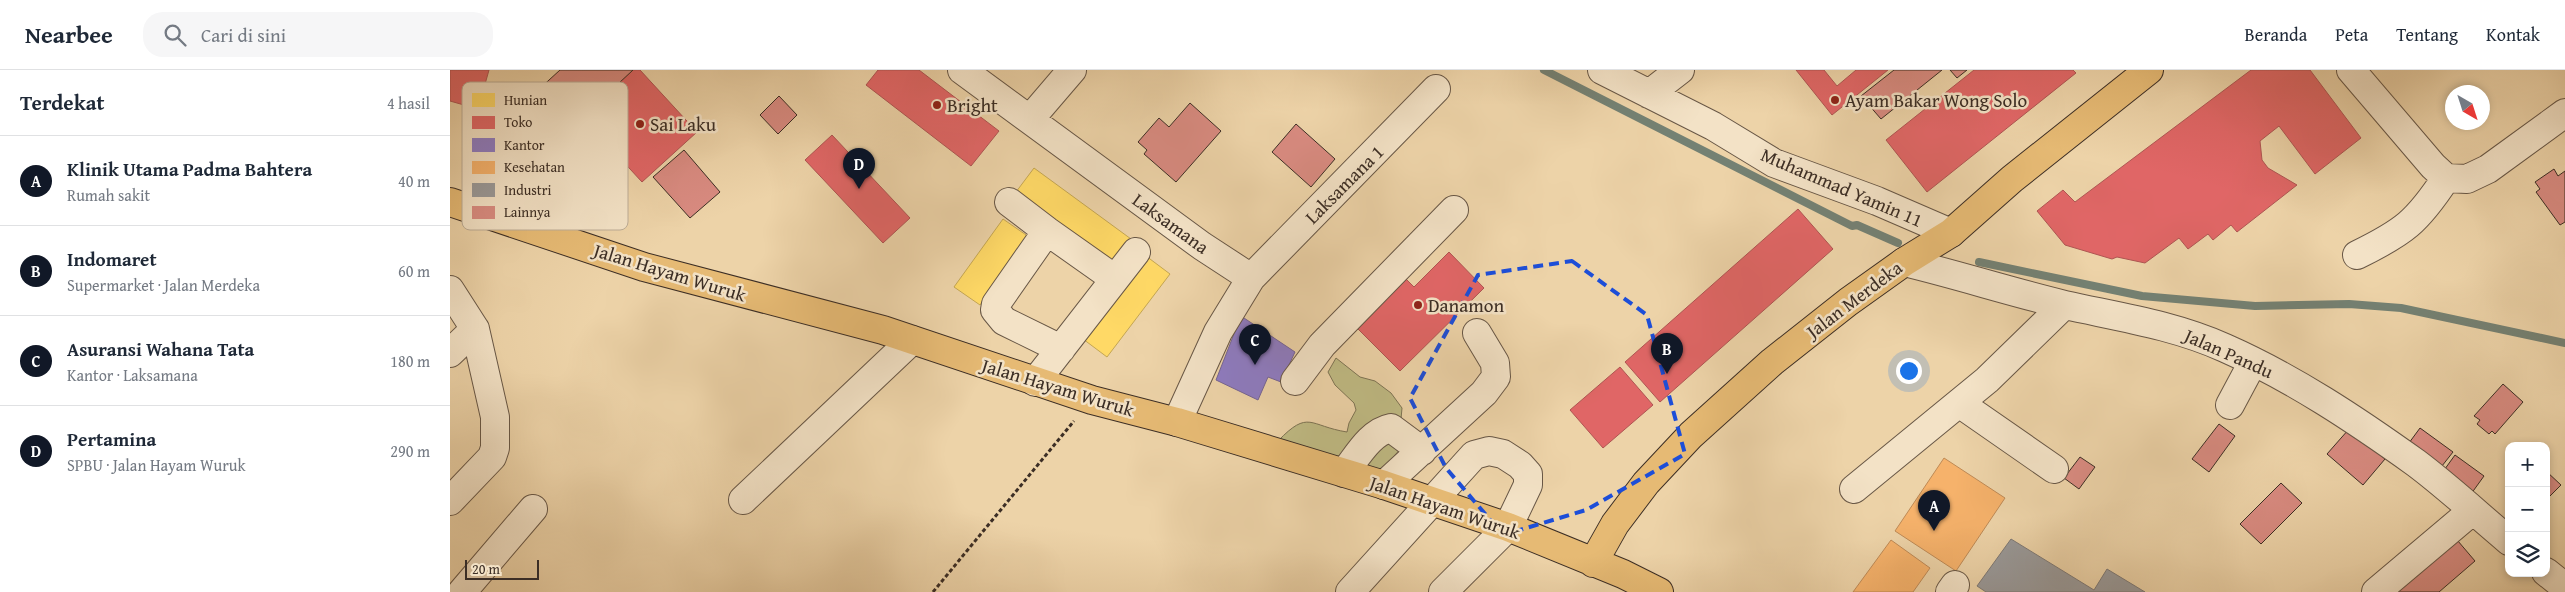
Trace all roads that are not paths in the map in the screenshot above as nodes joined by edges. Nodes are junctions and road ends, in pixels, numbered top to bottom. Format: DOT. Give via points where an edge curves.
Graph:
graph roads {
  1 [pos="962,70"];
  2 [pos="1072,70"];
  3 [pos="1602,70"];
  4 [pos="1680,70"];
  5 [pos="2149,70"];
  6 [pos="2351,70"];
  7 [pos="1436,89"];
  8 [pos="1649,94"];
  9 [pos="2565,113"];
  10 [pos="1030,119"];
  11 [pos="2446,178"];
  12 [pos="450,202"];
  13 [pos="1009,202"];
  14 [pos="462,206"];
  15 [pos="1454,210"];
  16 [pos="534,230"];
  17 [pos="1047,232"];
  18 [pos="1951,233"];
  19 [pos="1136,252"];
  20 [pos="2357,255"];
  21 [pos="1904,262"];
  22 [pos="1251,278"];
  23 [pos="1115,279"];
  24 [pos="450,290"];
  25 [pos="2064,305"];
  26 [pos="475,329"];
  27 [pos="1477,333"];
  28 [pos="912,340"];
  29 [pos="1061,349"];
  30 [pos="450,353"];
  31 [pos="2253,362"];
  32 [pos="1295,381"];
  33 [pos="1035,382"];
  34 [pos="1959,403"];
  35 [pos="2230,405"];
  36 [pos="1177,422"];
  37 [pos="1422,451"];
  38 [pos="2054,468"];
  39 [pos="1344,473"];
  40 [pos="1384,486"];
  41 [pos="1854,489"];
  42 [pos="743,500"];
  43 [pos="450,501"];
  44 [pos="1433,502"];
  45 [pos="533,509"];
  46 [pos="2472,511"];
  47 [pos="1508,527"];
  48 [pos="2505,538"];
  49 [pos="1593,563"];
  50 [pos="462,592"];
  51 [pos="1350,592"];
  52 [pos="1443,592"];
  53 [pos="1659,592"];
  54 [pos="2376,592"];
  1 -- 10 [label="street, Laksamana"];
  2 -- 10 [label="street"];
  3 -- 8 [label="street, Muhammad Yamin 11"];
  4 -- 8 [label="street"];
  5 -- 18 [label="main road, Jalan Merdeka" via="2012,179"];
  6 -- 11 [label="street"];
  7 -- 22 [label="street, Laksamana 1"];
  8 -- 18 [label="street, Muhammad Yamin 11" via="1774,163 1877,201"];
  9 -- 11 [label="street" via="2488,169 2467,179"];
  10 -- 22 [label="street, Laksamana" via="1202,246"];
  11 -- 20 [label="street" via="2417,218 2395,236"];
  12 -- 14 [label="main road, Jalan Hayam Wuruk"];
  13 -- 17 [label="street"];
  15 -- 32 [label="street" via="1322,345"];
  16 -- 28 [label="main road, Jalan Hayam Wuruk" via="644,267"];
  17 -- 23 [label="street"];
  17 -- 29 [label="street" via="995,310 1004,321"];
  18 -- 21 [label="main road, Jalan Merdeka"];
  19 -- 23 [label="street"];
  21 -- 25 [label="street, Jalan Pandu"];
  21 -- 49 [label="main road, Jalan Merdeka" via="1772,362 1691,435 1646,483 1615,524"];
  22 -- 36 [label="street" via="1218,332"];
  23 -- 29 [label="street"];
  24 -- 26 [label="street"];
  25 -- 31 [label="street, Jalan Pandu" via="2132,317 2180,331"];
  25 -- 34 [label="street"];
  26 -- 30 [label="street"];
  26 -- 43 [label="street" via="495,418 496,448 492,457"];
  27 -- 37 [label="street" via="1495,363 1496,377 1484,393"];
  28 -- 33 [label="main road, Jalan Hayam Wuruk"];
  28 -- 42 [label="street"];
  29 -- 33 [label="street"];
  31 -- 35 [label="street"];
  31 -- 46 [label="street, Jalan Pandu" via="2325,402 2417,464"];
  33 -- 36 [label="main road, Jalan Hayam Wuruk"];
  34 -- 38 [label="street"];
  34 -- 41 [label="street"];
  36 -- 39 [label="main road, Jalan Hayam Wuruk"];
  37 -- 39 [label="street" via="1391,428 1383,430 1373,437"];
  37 -- 40 [label="street"];
  39 -- 40 [label="main road, Jalan Hayam Wuruk"];
  40 -- 44 [label="main road, Jalan Hayam Wuruk"];
  44 -- 47 [label="main road, Jalan Hayam Wuruk"];
  44 -- 47 [label="street" via="1474,455 1489,451 1503,454 1528,474 1528,485"];
  44 -- 51 [label="street"];
  45 -- 50 [label="street"];
  46 -- 48 [label="street, Jalan Pandu"];
  46 -- 54 [label="street"];
  47 -- 49 [label="main road, Jalan Hayam Wuruk"];
  47 -- 52 [label="street"];
  49 -- 53 [label="main road, Jalan Hayam Wuruk"];
}
